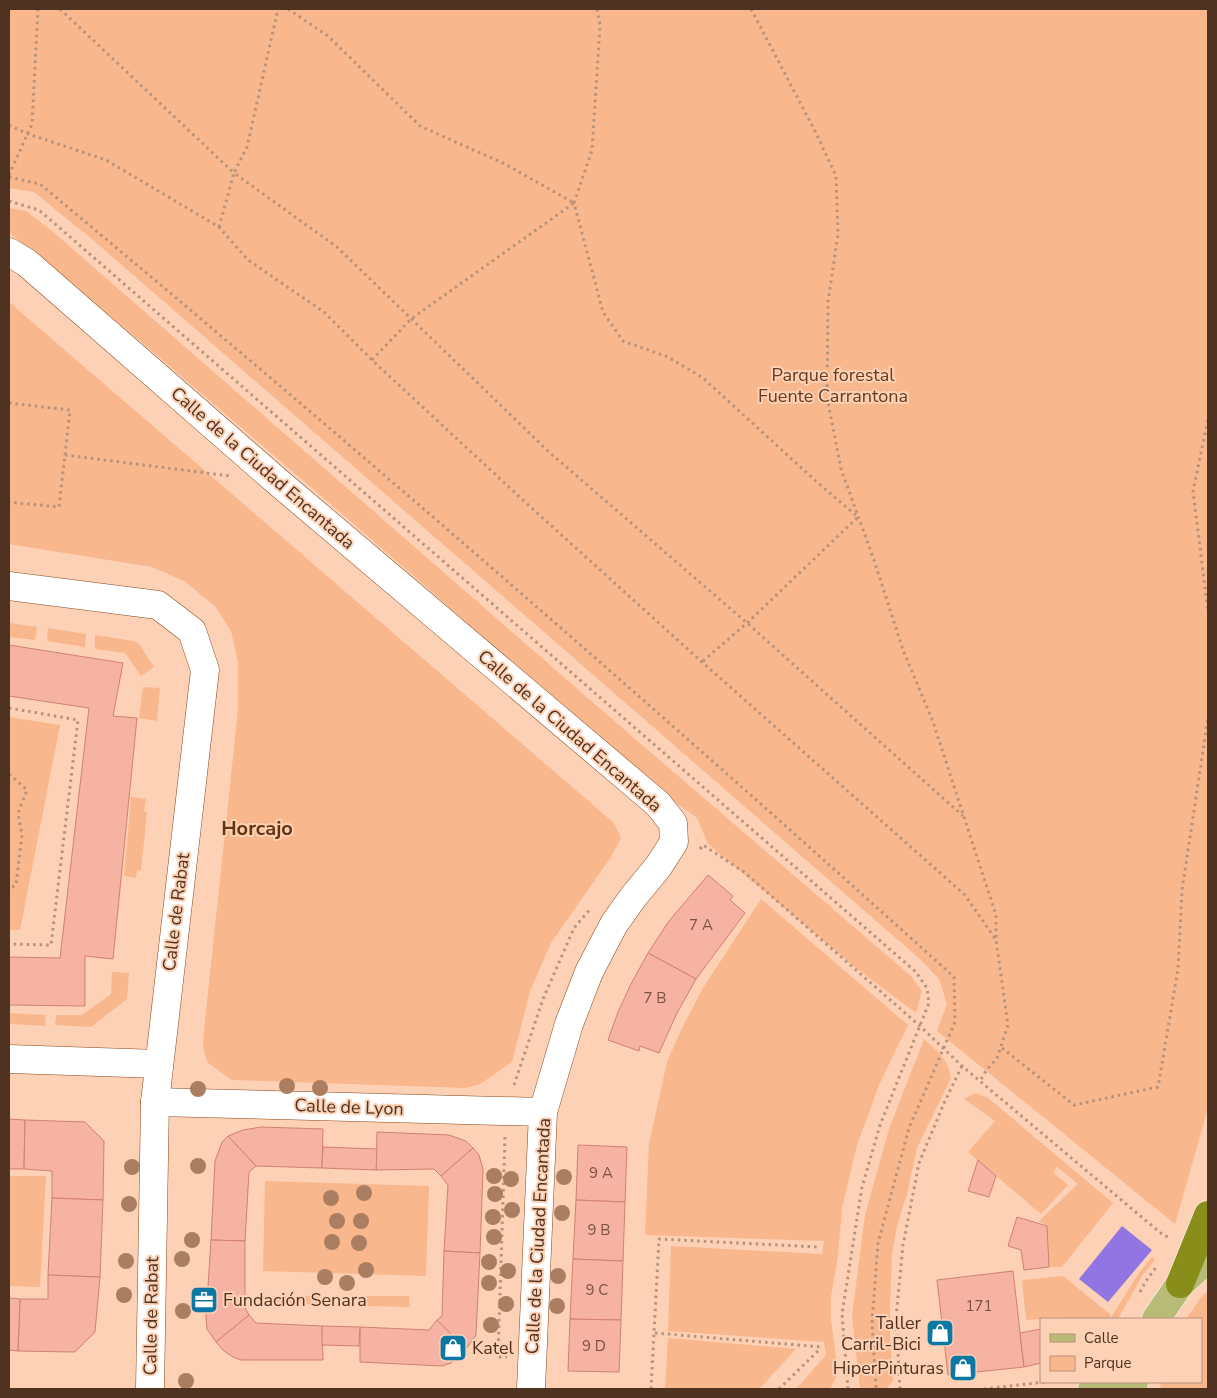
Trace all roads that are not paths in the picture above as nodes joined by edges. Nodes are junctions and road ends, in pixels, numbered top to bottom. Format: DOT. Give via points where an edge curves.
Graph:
graph roads {
  1 [pos="9,252"];
  2 [pos="9,586"];
  3 [pos="9,1059"];
  4 [pos="158,1064"];
  5 [pos="155,1102"];
  6 [pos="542,1112"];
  7 [pos="1208,1215"];
  8 [pos="1208,1259"];
  9 [pos="1180,1284"];
  10 [pos="1157,1318"];
  11 [pos="1109,1383"];
  12 [pos="150,1389"];
  13 [pos="531,1389"];
  14 [pos="1092,1389"];
  1 -- 6 [label="street, Calle de la Ciudad Encantada" via="27,263 278,482 658,804 673,823 674,842 614,924 589,972"];
  2 -- 4 [label="street, Calle de Rabat" via="158,605 192,631 205,670"];
  3 -- 4 [label="street"];
  4 -- 5 [label="street, Calle de Rabat"];
  5 -- 6 [label="street, Calle de Lyon"];
  5 -- 12 [label="street, Calle de Rabat"];
  6 -- 13 [label="street, Calle de la Ciudad Encantada"];
  7 -- 9 [label="highway"];
  8 -- 9 [label="main road"];
  9 -- 10 [label="main road"];
  11 -- 14 [label="main road"];
}
